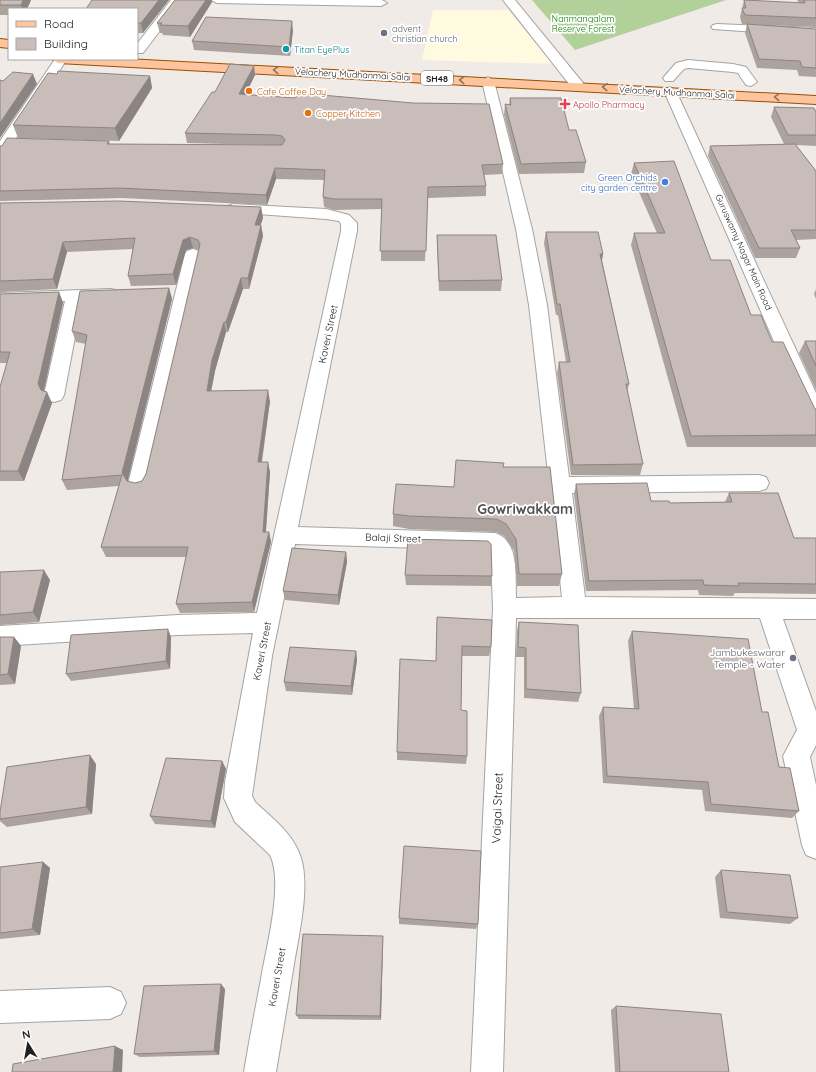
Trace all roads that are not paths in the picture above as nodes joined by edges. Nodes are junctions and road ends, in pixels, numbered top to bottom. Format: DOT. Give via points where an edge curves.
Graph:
graph roads {
  1 [pos="162,0"];
  2 [pos="177,0"];
  3 [pos="217,0"];
  4 [pos="509,0"];
  5 [pos="381,3"];
  6 [pos="717,27"];
  7 [pos="816,32"];
  8 [pos="138,36"];
  9 [pos="138,50"];
  10 [pos="154,51"];
  11 [pos="60,60"];
  12 [pos="80,60"];
  13 [pos="552,71"];
  14 [pos="568,72"];
  15 [pos="583,73"];
  16 [pos="654,77"];
  17 [pos="684,78"];
  18 [pos="488,81"];
  19 [pos="736,81"];
  20 [pos="751,82"];
  21 [pos="766,83"];
  22 [pos="670,84"];
  23 [pos="578,86"];
  24 [pos="816,100"];
  25 [pos="22,144"];
  26 [pos="3,148"];
  27 [pos="219,208"];
  28 [pos="193,254"];
  29 [pos="129,293"];
  30 [pos="74,295"];
  31 [pos="0,298"];
  32 [pos="54,395"];
  33 [pos="816,414"];
  34 [pos="759,483"];
  35 [pos="138,484"];
  36 [pos="560,485"];
  37 [pos="286,535"];
  38 [pos="499,546"];
  39 [pos="575,607"];
  40 [pos="505,608"];
  41 [pos="768,608"];
  42 [pos="816,609"];
  43 [pos="267,624"];
  44 [pos="0,636"];
  45 [pos="816,845"];
  46 [pos="110,1003"];
  47 [pos="0,1007"];
  48 [pos="260,1072"];
  49 [pos="487,1072"];
  1 -- 8 [label="street"];
  2 -- 9 [label="street"];
  3 -- 5 [label="street"];
  4 -- 14 [label="street"];
  6 -- 7 [label="street"];
  9 -- 10 [label="main road"];
  11 -- 26 [label="street"];
  18 -- 12 [label="main road, Velachery Mudhanmai Salai / SH48, one-way"];
  13 -- 14 [label="main road"];
  14 -- 15 [label="main road"];
  14 -- 23 [label="street"];
  16 -- 22 [label="main road, Velachery Mudhanmai Salai / SH48"];
  17 -- 22 [label="main road, Velachery Mudhanmai Salai / SH48"];
  18 -- 23 [label="main road, Velachery Mudhanmai Salai / SH48"];
  18 -- 36 [label="street" via="524,228 538,305"];
  19 -- 20 [label="main road, Velachery Mudhanmai Salai"];
  20 -- 21 [label="main road, Velachery Mudhanmai Salai"];
  20 -- 22 [label="street" via="742,70 688,64 680,66"];
  22 -- 23 [label="main road, Velachery Mudhanmai Salai / SH48, one-way"];
  24 -- 22 [label="main road, Velachery Mudhanmai Salai / SH48, one-way"];
  22 -- 33 [label="street, Guruswamy Nagar Main Road"];
  25 -- 26 [label="street"];
  27 -- 37 [label="street, Kaveri Street" via="326,214 344,218 349,222"];
  28 -- 35 [label="street" via="175,291"];
  29 -- 30 [label="street"];
  30 -- 31 [label="street"];
  30 -- 32 [label="street"];
  34 -- 36 [label="street"];
  36 -- 39 [label="street"];
  37 -- 38 [label="street, Balaji Street" via="487,541 495,542"];
  37 -- 43 [label="street, Kaveri Street"];
  38 -- 40 [label="street, Vaigai Street" via="502,552"];
  39 -- 40 [label="street"];
  39 -- 41 [label="street"];
  40 -- 49 [label="street, Vaigai Street"];
  41 -- 42 [label="street"];
  41 -- 45 [label="street" via="810,731 796,756"];
  43 -- 44 [label="street" via="178,625"];
  43 -- 48 [label="street, Kaveri Street" via="245,739 238,798 245,812 280,845 287,859 289,880 288,910"];
  46 -- 47 [label="street"];
}
